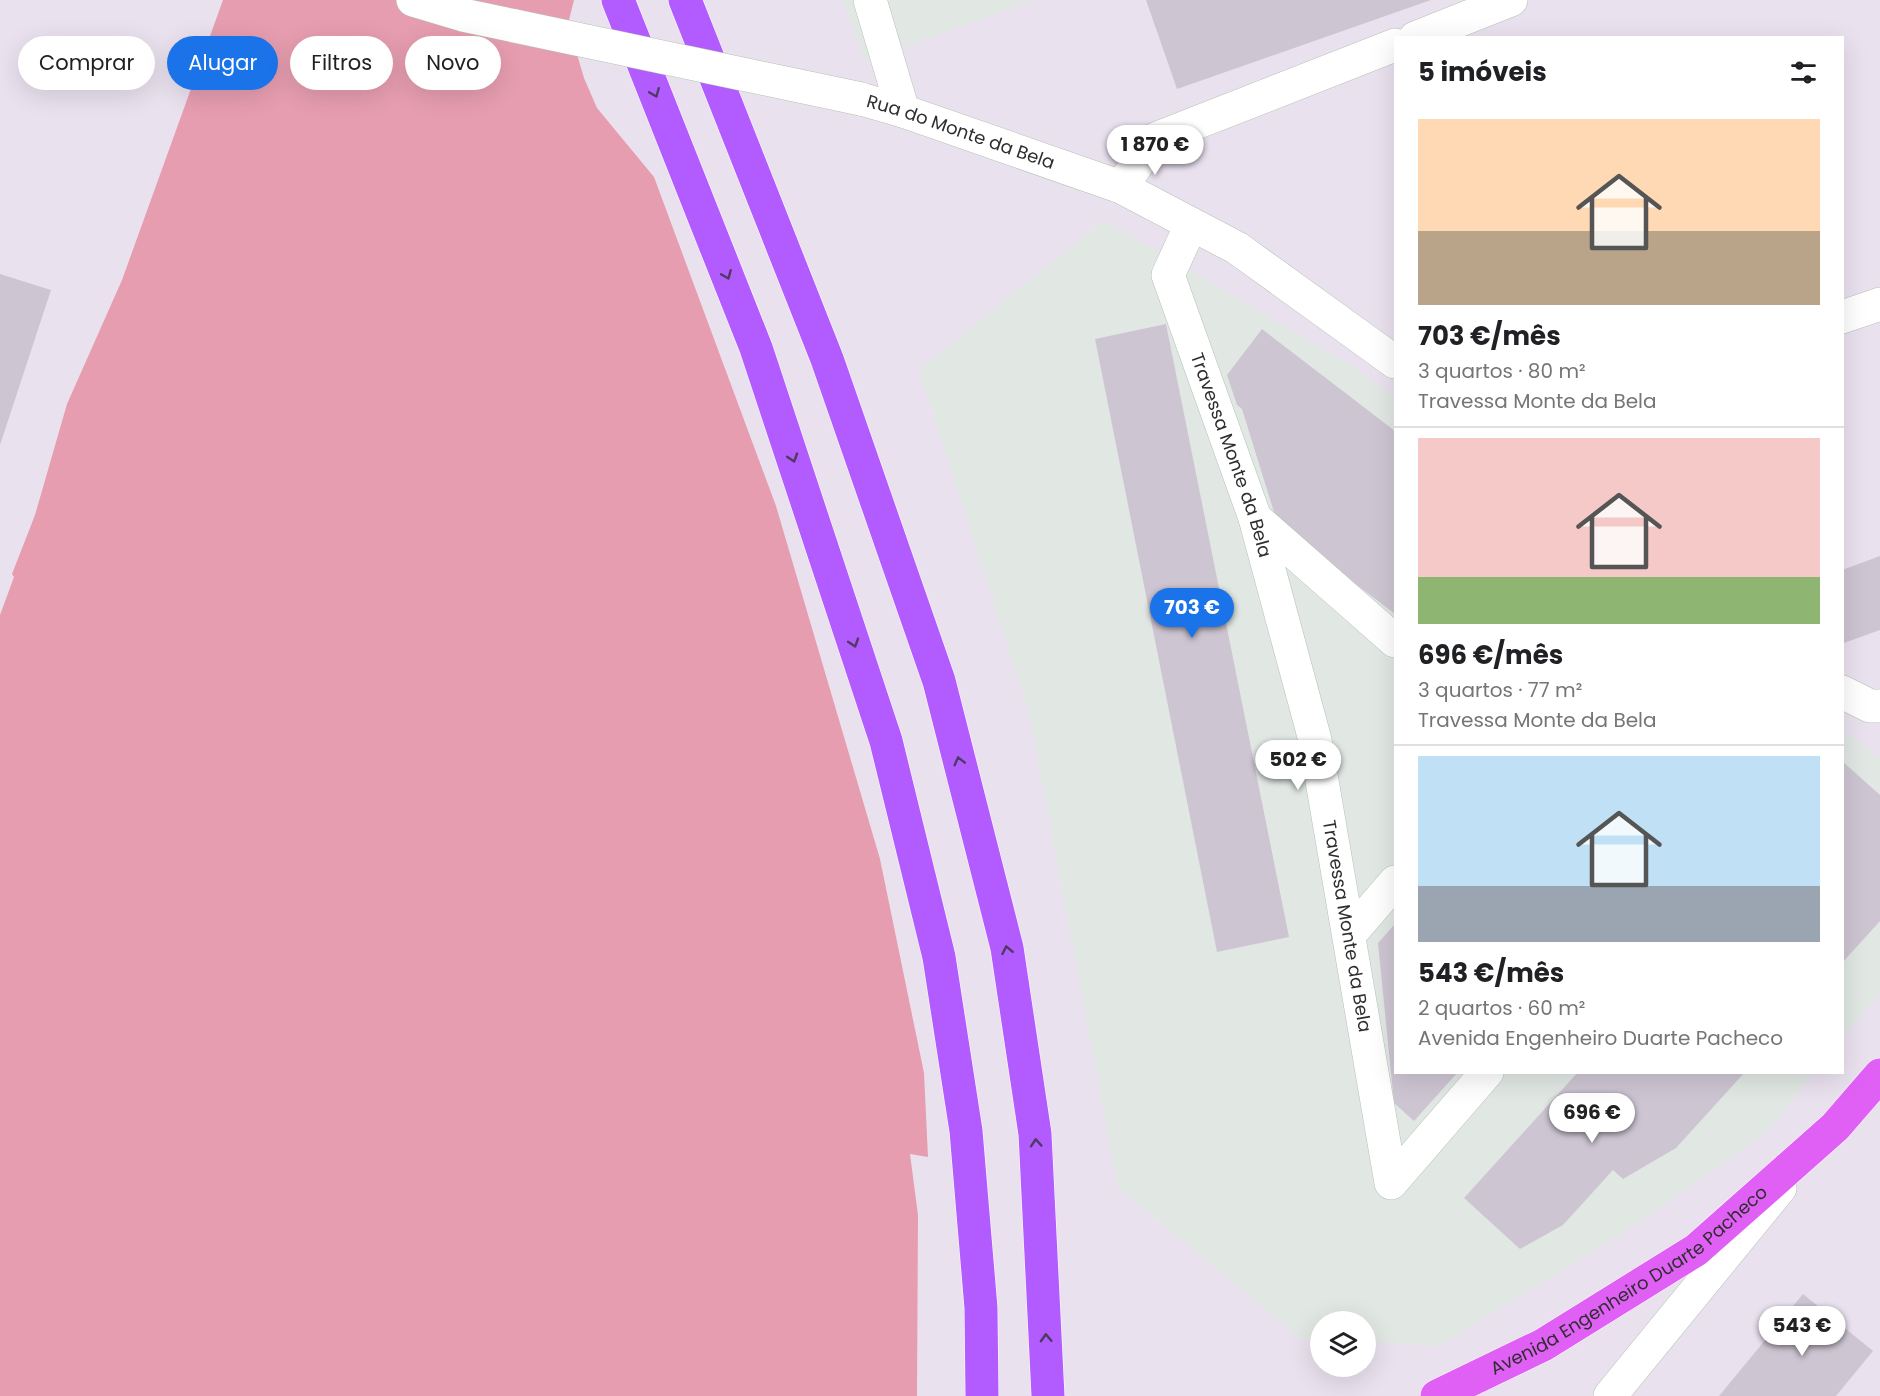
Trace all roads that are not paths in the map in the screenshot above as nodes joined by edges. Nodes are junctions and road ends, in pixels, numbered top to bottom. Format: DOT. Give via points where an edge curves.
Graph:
graph roads {
  1 [pos="413,0"];
  2 [pos="618,0"];
  3 [pos="685,0"];
  4 [pos="1511,0"];
  5 [pos="876,2"];
  6 [pos="1420,36"];
  7 [pos="1394,45"];
  8 [pos="903,111"];
  9 [pos="1121,187"];
  10 [pos="1191,225"];
  11 [pos="1880,304"];
  12 [pos="1844,315"];
  13 [pos="1394,361"];
  14 [pos="1255,518"];
  15 [pos="1394,640"];
  16 [pos="1844,693"];
  17 [pos="1880,706"];
  18 [pos="1394,883"];
  19 [pos="1350,934"];
  20 [pos="1485,1074"];
  21 [pos="1880,1075"];
  22 [pos="1812,1149"];
  23 [pos="981,1396"];
  24 [pos="1048,1396"];
  25 [pos="1437,1396"];
  26 [pos="1610,1396"];
  1 -- 8 [label="street, Rua do Monte da Bela, bridge" via="463,15"];
  2 -- 23 [label="highway, one-way" via="756,348 886,741 939,957 966,1131 981,1308"];
  24 -- 3 [label="highway, one-way" via="1035,1134 1007,948 939,681 827,359"];
  4 -- 6 [label="street"];
  5 -- 8 [label="street"];
  7 -- 9 [label="street" via="1155,139"];
  8 -- 9 [label="street, Rua do Monte da Bela"];
  9 -- 10 [label="street, Rua do Monte da Bela"];
  10 -- 13 [label="street, Rua do Monte da Bela" via="1237,248"];
  10 -- 14 [label="street, Travessa Monte da Bela" via="1168,275"];
  11 -- 12 [label="street"];
  14 -- 15 [label="street"];
  14 -- 19 [label="street, Travessa Monte da Bela" via="1315,740"];
  16 -- 17 [label="street" via="1870,706"];
  18 -- 19 [label="street"];
  19 -- 20 [label="street, Travessa Monte da Bela" via="1391,1183"];
  21 -- 22 [label="main road, Avenida Engenheiro Duarte Pacheco"];
  22 -- 25 [label="main road, Avenida Engenheiro Duarte Pacheco" via="1696,1250 1543,1345"];
  22 -- 26 [label="street, Avenida Engenheiro Duarte Pacheco"];
}
